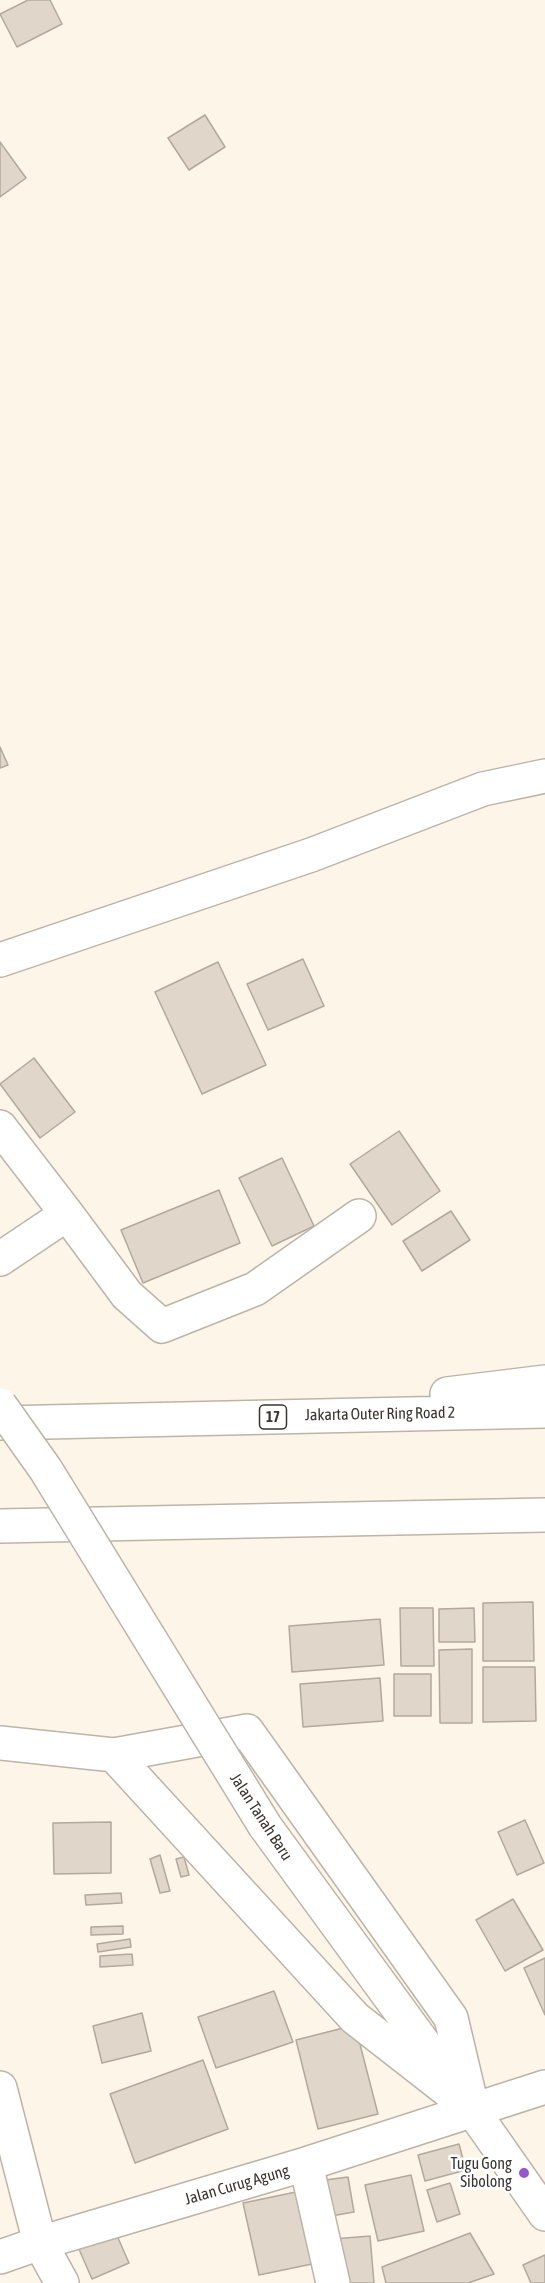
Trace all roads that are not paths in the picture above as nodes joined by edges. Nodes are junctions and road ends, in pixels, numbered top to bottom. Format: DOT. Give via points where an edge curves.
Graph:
graph roads {
  1 [pos="545,776"];
  2 [pos="0,960"];
  3 [pos="0,1127"];
  4 [pos="67,1214"];
  5 [pos="359,1216"];
  6 [pos="6,1254"];
  7 [pos="545,1382"];
  8 [pos="0,1405"];
  9 [pos="545,1411"];
  10 [pos="255,1417"];
  11 [pos="0,1423"];
  12 [pos="545,1515"];
  13 [pos="0,1526"];
  14 [pos="0,1743"];
  15 [pos="114,1755"];
  16 [pos="545,2087"];
  17 [pos="0,2088"];
  18 [pos="473,2111"];
  19 [pos="306,2164"];
  20 [pos="545,2214"];
  21 [pos="40,2243"];
  22 [pos="0,2257"];
  23 [pos="62,2283"];
  24 [pos="333,2283"];
  1 -- 2 [label="main road" via="483,789 311,855"];
  3 -- 4 [label="main road"];
  4 -- 5 [label="main road" via="127,1295 162,1326 255,1289"];
  4 -- 6 [label="main road"];
  7 -- 10 [label="main road"];
  8 -- 18 [label="main road, Jalan Tanah Baru, bridge" via="46,1470 265,1826"];
  9 -- 10 [label="main road, Jakarta Outer Ring Road 2 / 17"];
  10 -- 11 [label="main road, Jakarta Outer Ring Road 2 / 17"];
  12 -- 13 [label="main road"];
  14 -- 15 [label="main road"];
  15 -- 18 [label="main road" via="355,2018"];
  15 -- 18 [label="main road" via="247,1731 451,2018"];
  16 -- 18 [label="main road, Jalan Curug Agung"];
  17 -- 21 [label="main road"];
  18 -- 19 [label="main road, Jalan Curug Agung"];
  18 -- 20 [label="main road, Jalan Tanah Baru"];
  19 -- 21 [label="main road, Jalan Curug Agung"];
  19 -- 24 [label="main road"];
  21 -- 22 [label="main road, Jalan Curug Agung"];
  21 -- 23 [label="main road"];
}
